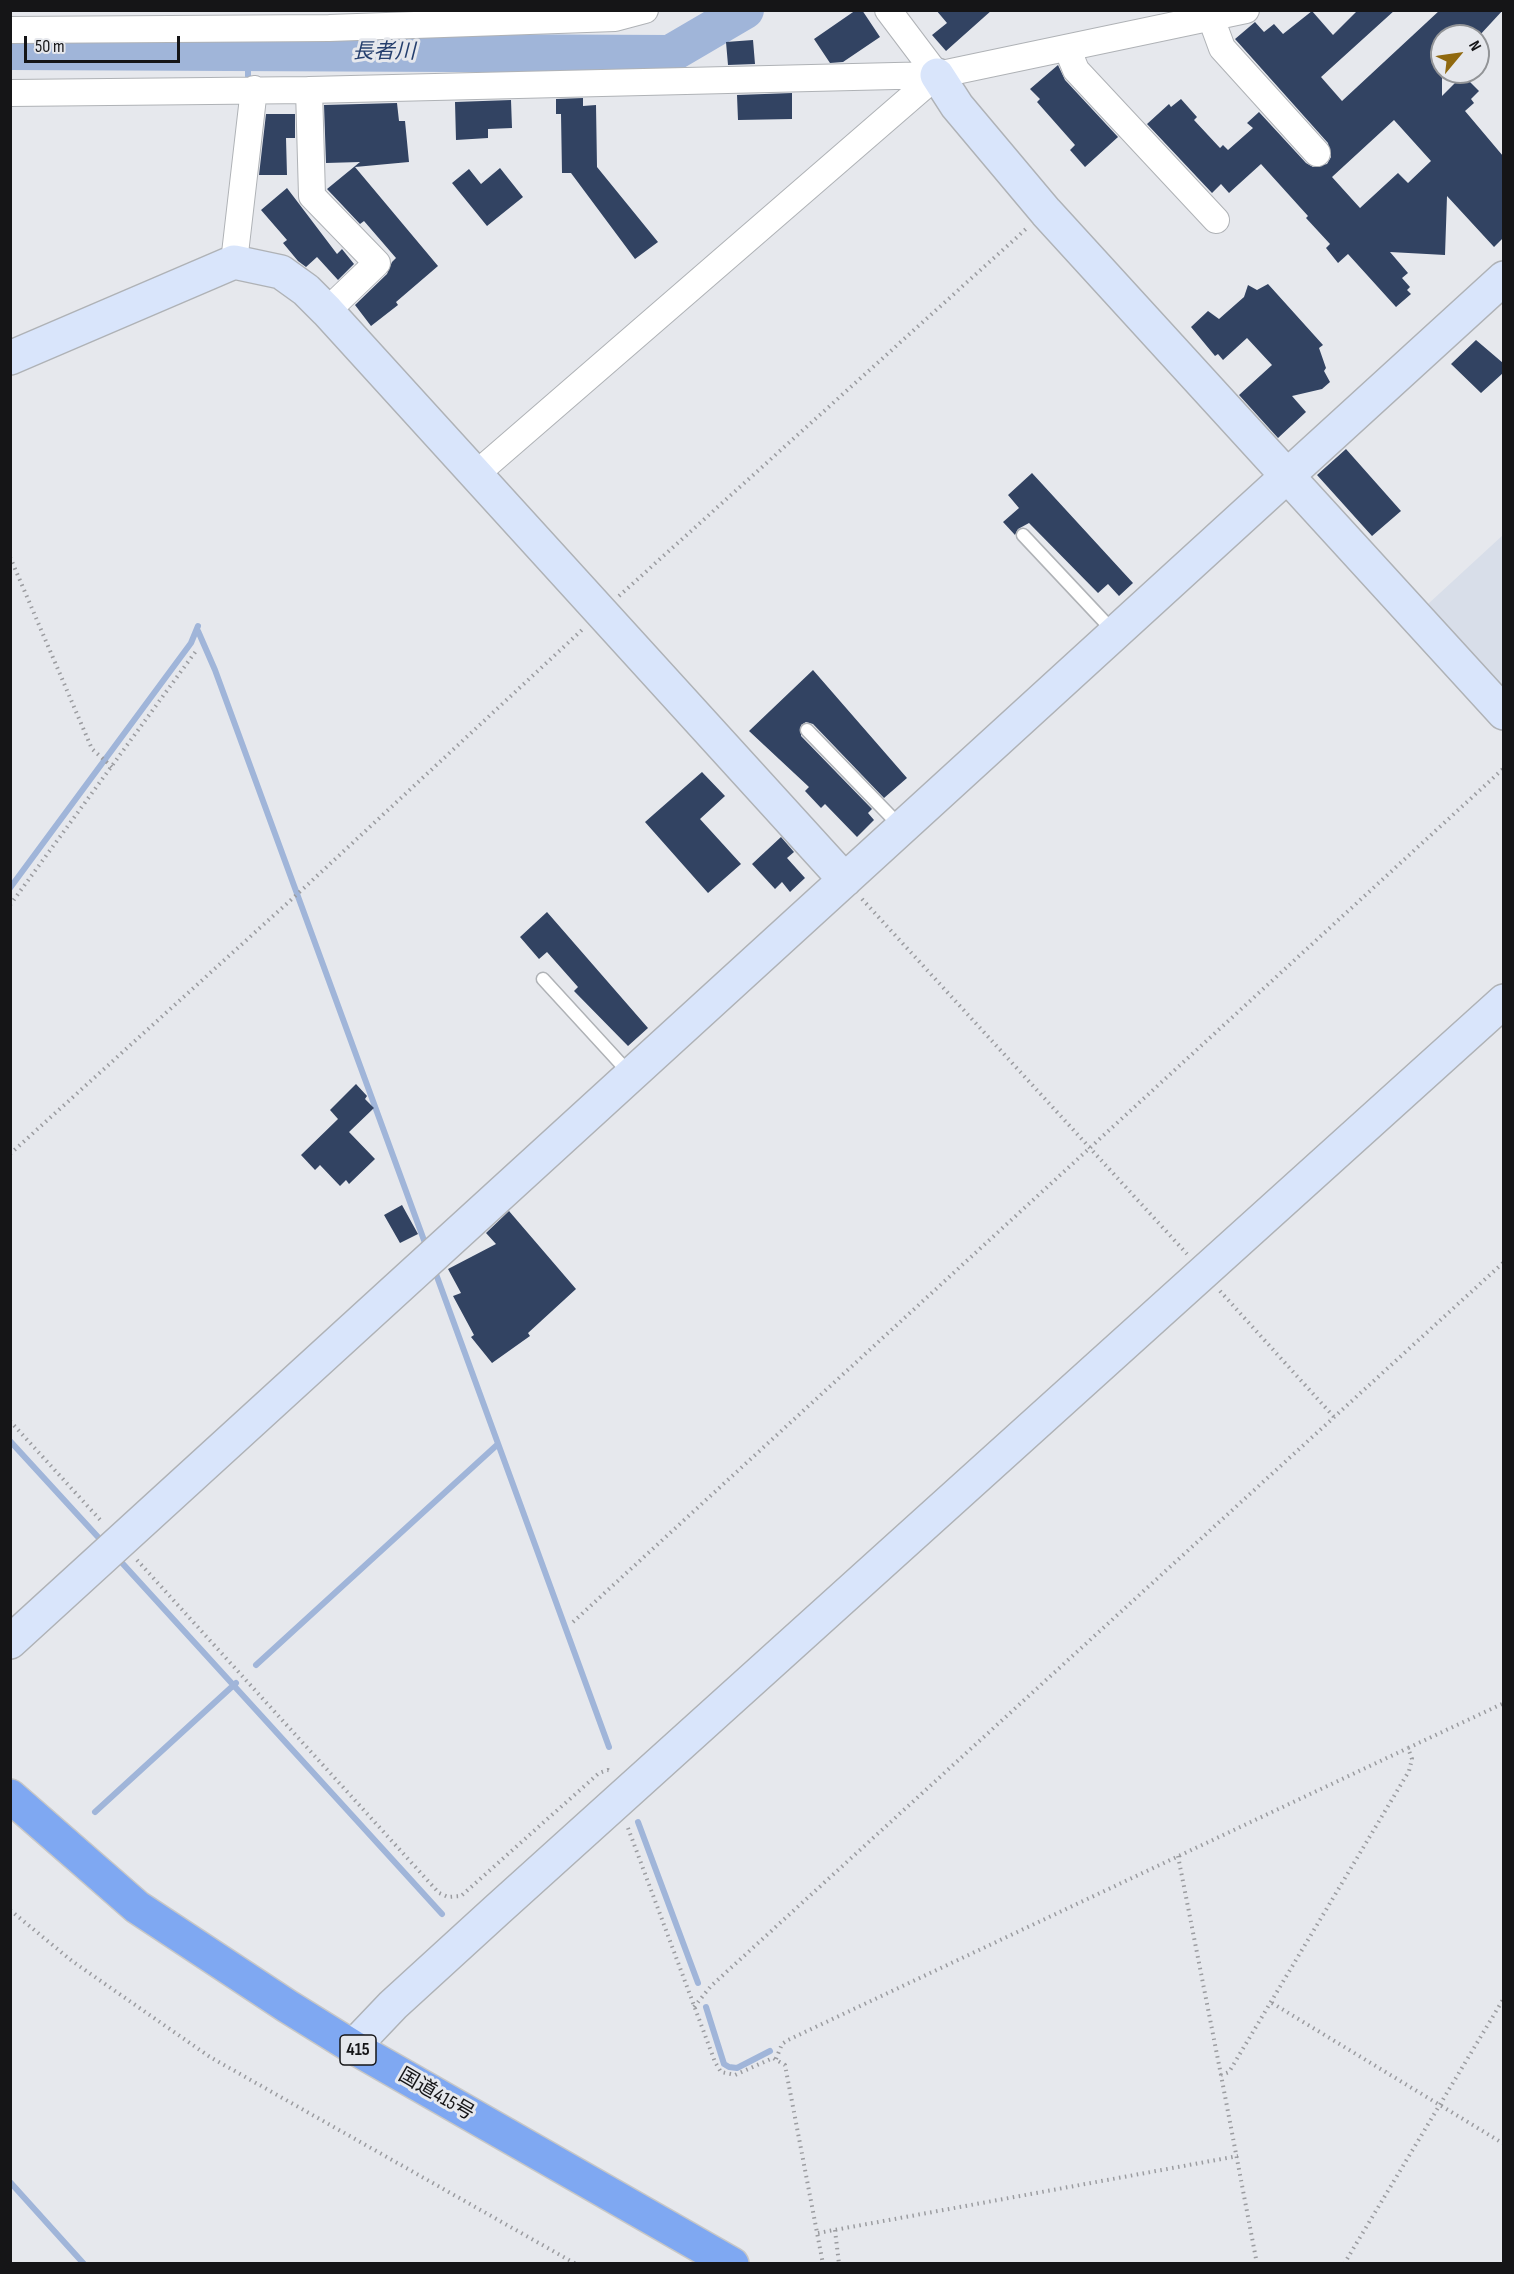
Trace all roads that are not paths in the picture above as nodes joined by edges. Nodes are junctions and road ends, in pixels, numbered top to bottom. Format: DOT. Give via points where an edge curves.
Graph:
graph roads {
  1 [pos="645,10"];
  2 [pos="888,10"];
  3 [pos="1246,10"];
  4 [pos="1211,18"];
  5 [pos="326,19"];
  6 [pos="10,30"];
  7 [pos="1066,48"];
  8 [pos="937,75"];
  9 [pos="254,89"];
  10 [pos="309,90"];
  11 [pos="10,93"];
  12 [pos="1317,153"];
  13 [pos="1216,220"];
  14 [pos="234,262"];
  15 [pos="1503,278"];
  16 [pos="327,311"];
  17 [pos="10,358"];
  18 [pos="475,475"];
  19 [pos="1286,478"];
  20 [pos="1023,535"];
  21 [pos="1116,634"];
  22 [pos="1503,713"];
  23 [pos="807,730"];
  24 [pos="903,829"];
  25 [pos="845,880"];
  26 [pos="543,979"];
  27 [pos="1503,1000"];
  28 [pos="632,1076"];
  29 [pos="10,1642"];
  30 [pos="10,1796"];
  31 [pos="353,2047"];
  32 [pos="732,2264"];
  1 -- 5 [label="street" via="615,18"];
  2 -- 8 [label="street"];
  3 -- 4 [label="street"];
  4 -- 7 [label="street"];
  4 -- 12 [label="street" via="1222,48"];
  5 -- 6 [label="street"];
  7 -- 8 [label="street"];
  7 -- 13 [label="street" via="1076,70"];
  8 -- 10 [label="street"];
  8 -- 18 [label="street"];
  8 -- 19 [label="street" via="957,106 1046,212"];
  9 -- 10 [label="street"];
  9 -- 11 [label="street"];
  9 -- 14 [label="street"];
  10 -- 16 [label="street" via="312,196 377,263"];
  14 -- 16 [label="street" via="281,272"];
  14 -- 17 [label="street"];
  15 -- 19 [label="street"];
  16 -- 18 [label="street"];
  18 -- 25 [label="street"];
  19 -- 21 [label="street"];
  19 -- 22 [label="street"];
  20 -- 21 [label="lane"];
  21 -- 24 [label="street"];
  23 -- 24 [label="lane"];
  24 -- 25 [label="street"];
  25 -- 28 [label="street"];
  26 -- 28 [label="lane"];
  27 -- 31 [label="street" via="393,2005"];
  28 -- 29 [label="street"];
  30 -- 31 [label="highway, 国道415号 / 415" via="137,1907"];
  31 -- 32 [label="highway, 国道415号 / 415"];
}
